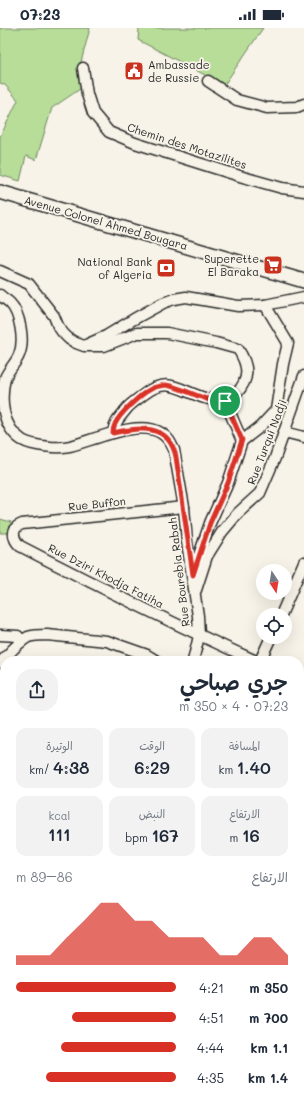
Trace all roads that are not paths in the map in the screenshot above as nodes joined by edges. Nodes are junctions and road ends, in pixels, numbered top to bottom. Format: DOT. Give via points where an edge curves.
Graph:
graph roads {
  1 [pos="83,68"];
  2 [pos="208,81"];
  3 [pos="304,104"];
  4 [pos="304,191"];
  5 [pos="0,192"];
  6 [pos="0,271"];
  7 [pos="304,281"];
  8 [pos="0,295"];
  9 [pos="304,297"];
  10 [pos="265,305"];
  11 [pos="84,346"];
  12 [pos="304,376"];
  13 [pos="225,401"];
  14 [pos="284,432"];
  15 [pos="113,433"];
  16 [pos="304,436"];
  17 [pos="242,440"];
  18 [pos="184,507"];
  19 [pos="15,530"];
  20 [pos="304,562"];
  21 [pos="193,575"];
  22 [pos="195,592"];
  23 [pos="284,608"];
  24 [pos="0,636"];
  25 [pos="198,636"];
  26 [pos="22,641"];
  27 [pos="268,644"];
  28 [pos="7,656"];
  29 [pos="149,656"];
  30 [pos="193,656"];
  31 [pos="244,656"];
  32 [pos="262,656"];
  1 -- 4 [label="street, Chemin des Motazilites" via="93,113 109,132 135,143 243,177"];
  2 -- 3 [label="street" via="237,100 267,108 297,107"];
  5 -- 7 [label="main road, Avenue Colonel Ahmed Bougara"];
  6 -- 11 [label="street" via="28,284 54,316 62,333"];
  8 -- 15 [label="street, Rue Bourebia Rabah" via="10,303 17,315 22,341 19,354 5,378 1,391 1,405 8,427 23,440 42,446 68,446"];
  9 -- 10 [label="street"];
  10 -- 11 [label="street" via="238,306 186,297 174,299"];
  10 -- 17 [label="street" via="288,343 276,410 260,427"];
  11 -- 13 [label="street" via="104,346 137,334 167,333 238,349 245,363 245,378 243,386 232,398"];
  12 -- 14 [label="street, Rue Turqui Nadji"];
  13 -- 15 [label="street" via="216,401 174,386 158,386 150,389 130,405 114,425"];
  13 -- 17 [label="street"];
  14 -- 16 [label="street"];
  14 -- 22 [label="street, Rue Turqui Nadji" via="260,494 238,513 222,532 207,556"];
  15 -- 18 [label="street, Rue Bourebia Rabah" via="148,429 167,438 174,450"];
  17 -- 21 [label="street"];
  18 -- 19 [label="street, Rue Buffon" via="22,524"];
  18 -- 21 [label="street, Rue Bourebia Rabah"];
  19 -- 25 [label="street, Rue Dziri Khodja Fatiha" via="14,536 20,546"];
  20 -- 23 [label="street"];
  21 -- 22 [label="street, Rue Bourebia Rabah"];
  22 -- 25 [label="street, Rue Bourebia Rabah"];
  24 -- 26 [label="street" via="18,636"];
  25 -- 30 [label="street, Rue Bourebia Rabah"];
  25 -- 31 [label="street, Rue Dziri Khodja Fatiha"];
  26 -- 28 [label="street"];
  26 -- 29 [label="street" via="38,635 107,641"];
  27 -- 32 [label="street"];
}
